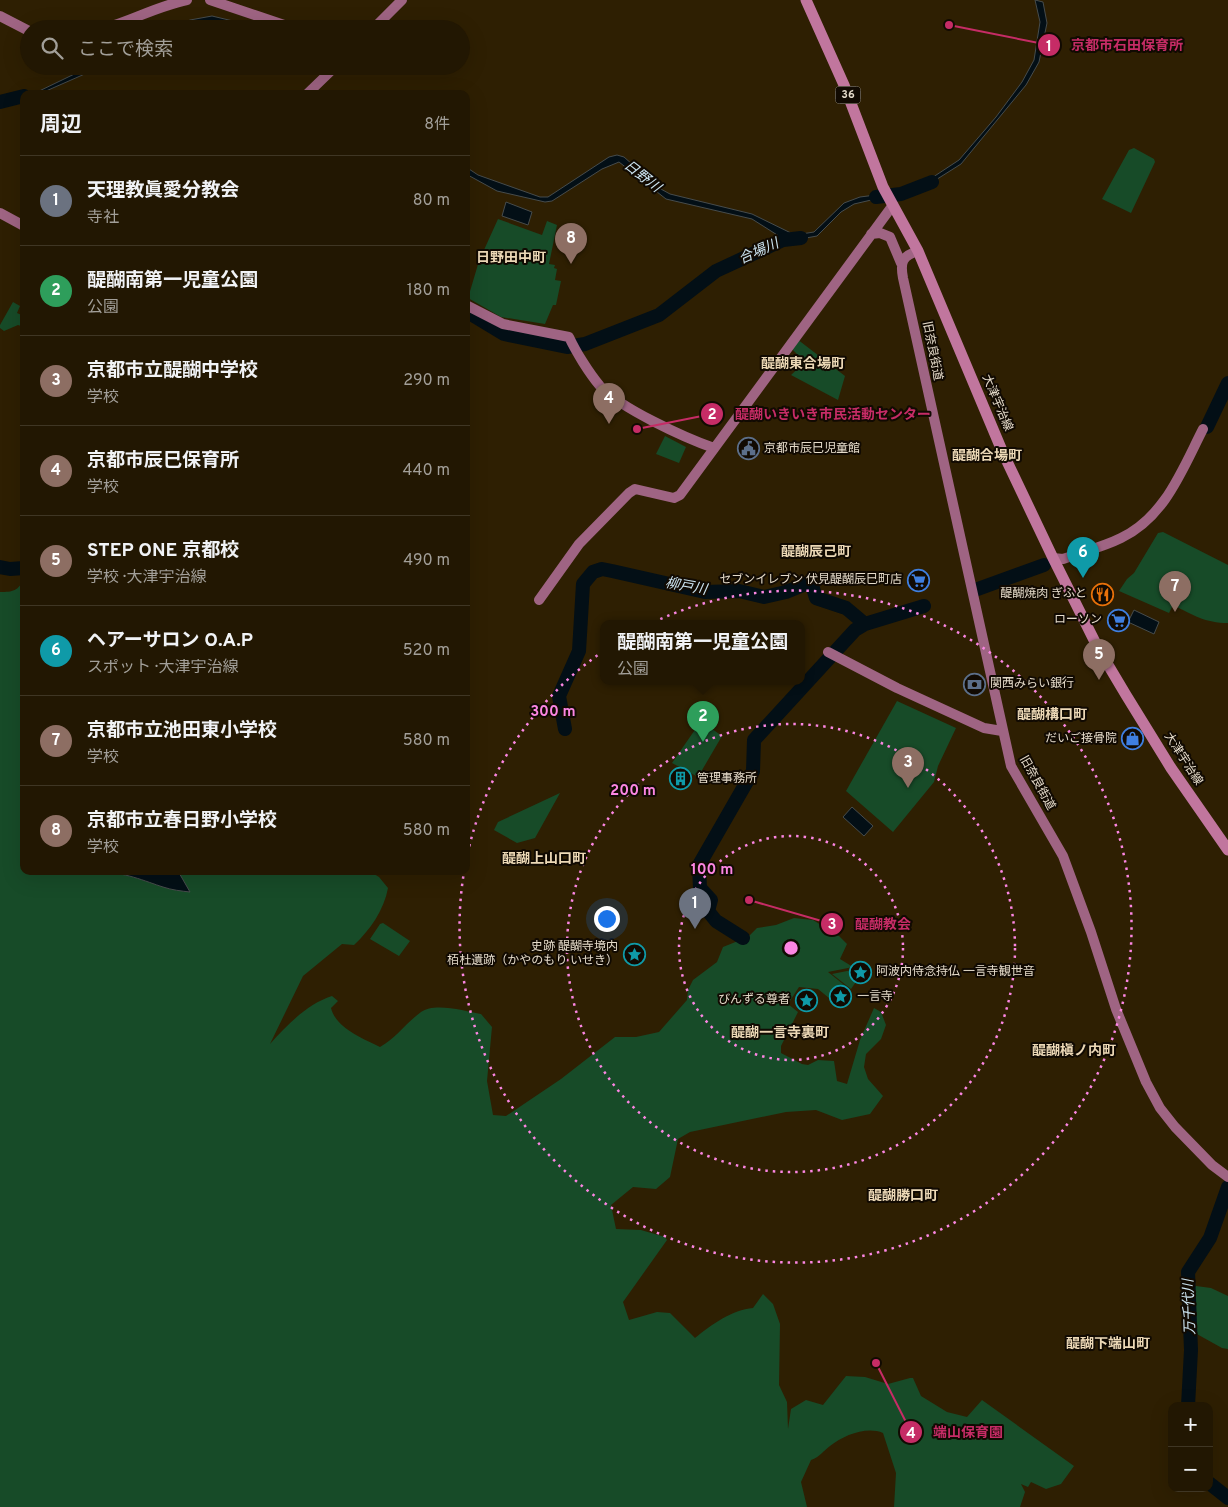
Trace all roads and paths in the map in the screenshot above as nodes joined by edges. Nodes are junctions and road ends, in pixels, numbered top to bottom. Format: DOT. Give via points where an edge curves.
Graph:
graph roads {
  1 [pos="187,0"];
  2 [pos="210,0"];
  3 [pos="402,0"];
  4 [pos="806,0"];
  5 [pos="0,16"];
  6 [pos="128,20"];
  7 [pos="269,20"];
  8 [pos="382,20"];
  9 [pos="20,26"];
  10 [pos="327,75"];
  11 [pos="311,90"];
  12 [pos="889,199"];
  13 [pos="0,212"];
  14 [pos="20,224"];
  15 [pos="871,234"];
  16 [pos="918,251"];
  17 [pos="901,263"];
  18 [pos="470,307"];
  19 [pos="1203,429"];
  20 [pos="714,448"];
  21 [pos="1053,558"];
  22 [pos="539,600"];
  23 [pos="833,654"];
  24 [pos="1002,731"];
  25 [pos="1228,850"];
  26 [pos="1228,1177"];
  1 -- 6 [label="street" via="159,6"];
  2 -- 7 [label="street"];
  3 -- 8 [label="street"];
  4 -- 12 [label="main road, 大津宇治線 / 36"];
  5 -- 9 [label="street"];
  10 -- 11 [label="street"];
  12 -- 15 [label="street"];
  12 -- 16 [label="main road, 大津宇治線 / 36"];
  13 -- 14 [label="street"];
  15 -- 17 [label="street, 旧奈良街道" via="890,237"];
  15 -- 20 [label="street"];
  16 -- 17 [label="street" via="906,255"];
  16 -- 21 [label="main road, 大津宇治線 / 36" via="1003,453"];
  17 -- 24 [label="street, 旧奈良街道"];
  18 -- 20 [label="street" via="503,324 569,337 600,386 623,403 689,440"];
  19 -- 21 [label="street" via="1167,497 1149,520 1121,538 1063,559"];
  20 -- 22 [label="street" via="680,495 674,498 635,489 629,493 579,544"];
  21 -- 25 [label="main road, 大津宇治線 / 36" via="1098,648 1131,704"];
  23 -- 24 [label="street" via="984,728"];
  24 -- 26 [label="street, 旧奈良街道" via="1012,766 1063,856 1116,1008 1146,1082 1175,1127"];
}
